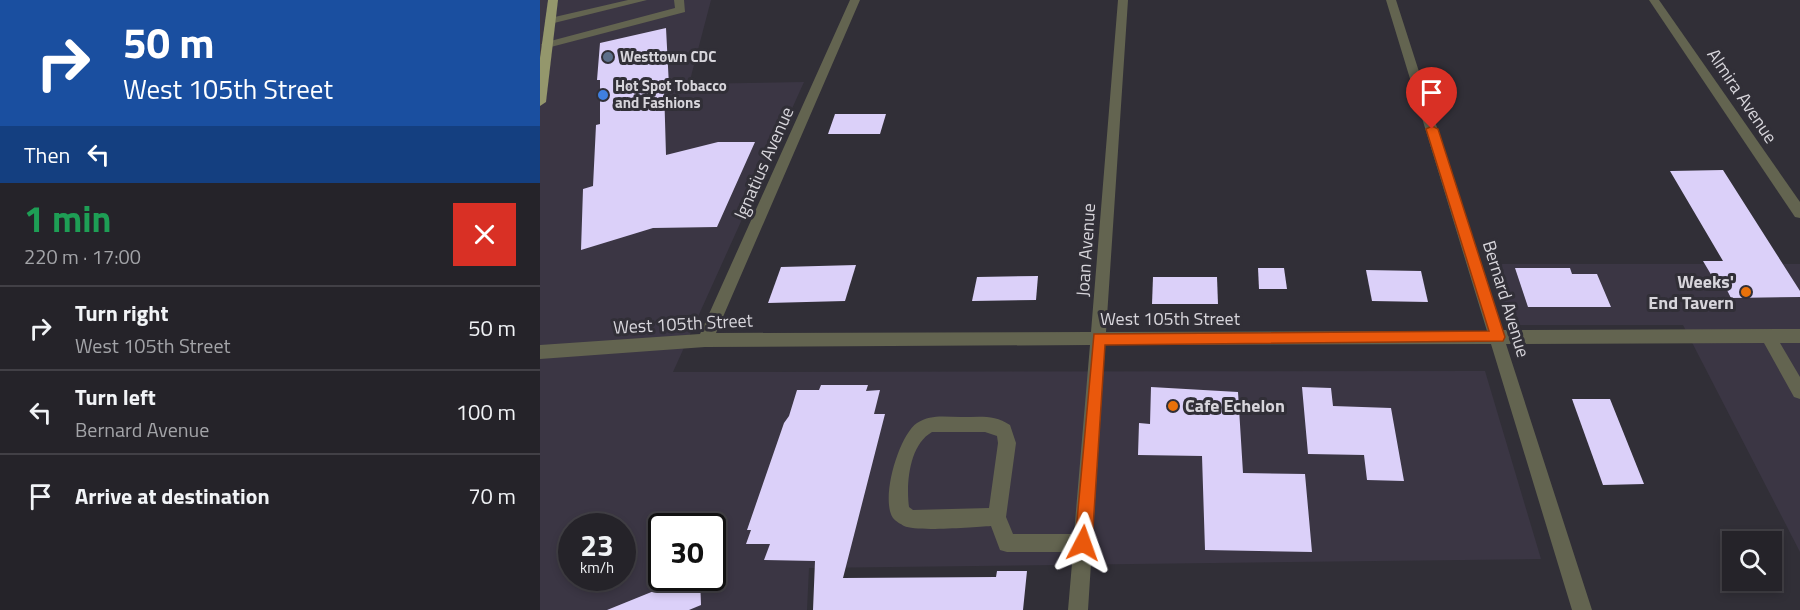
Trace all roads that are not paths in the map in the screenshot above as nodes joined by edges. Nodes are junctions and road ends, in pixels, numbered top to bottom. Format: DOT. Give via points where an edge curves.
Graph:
graph roads {
  1 [pos="553,0"];
  2 [pos="642,0"];
  3 [pos="679,0"];
  4 [pos="855,0"];
  5 [pos="1123,0"];
  6 [pos="1391,0"];
  7 [pos="1654,0"];
  8 [pos="550,21"];
  9 [pos="547,45"];
  10 [pos="540,102"];
  11 [pos="1800,213"];
  12 [pos="1768,336"];
  13 [pos="1800,336"];
  14 [pos="1498,337"];
  15 [pos="1099,339"];
  16 [pos="705,340"];
  17 [pos="540,352"];
  18 [pos="1800,392"];
  19 [pos="997,517"];
  20 [pos="1083,543"];
  21 [pos="1078,610"];
  22 [pos="1582,610"];
  1 -- 8 [label="main road"];
  2 -- 8 [label="street"];
  3 -- 9 [label="street" via="681,10"];
  4 -- 16 [label="street, Ignatius Avenue"];
  5 -- 15 [label="street, Joan Avenue"];
  6 -- 14 [label="street, Bernard Avenue"];
  7 -- 11 [label="street, Almira Avenue"];
  8 -- 9 [label="main road"];
  9 -- 10 [label="main road"];
  12 -- 13 [label="street, West 105th Street"];
  12 -- 14 [label="street, West 105th Street"];
  12 -- 18 [label="street"];
  14 -- 15 [label="street, West 105th Street"];
  14 -- 22 [label="street, Bernard Avenue"];
  15 -- 16 [label="street, West 105th Street"];
  15 -- 20 [label="street, Joan Avenue"];
  16 -- 17 [label="street, West 105th Street"];
  19 -- 19 [label="street" via="1007,443 1004,431 995,424 930,425 918,431 909,442 897,496 900,513 910,519"];
  19 -- 20 [label="street" via="1007,543"];
  20 -- 21 [label="street, Joan Avenue"];
}
